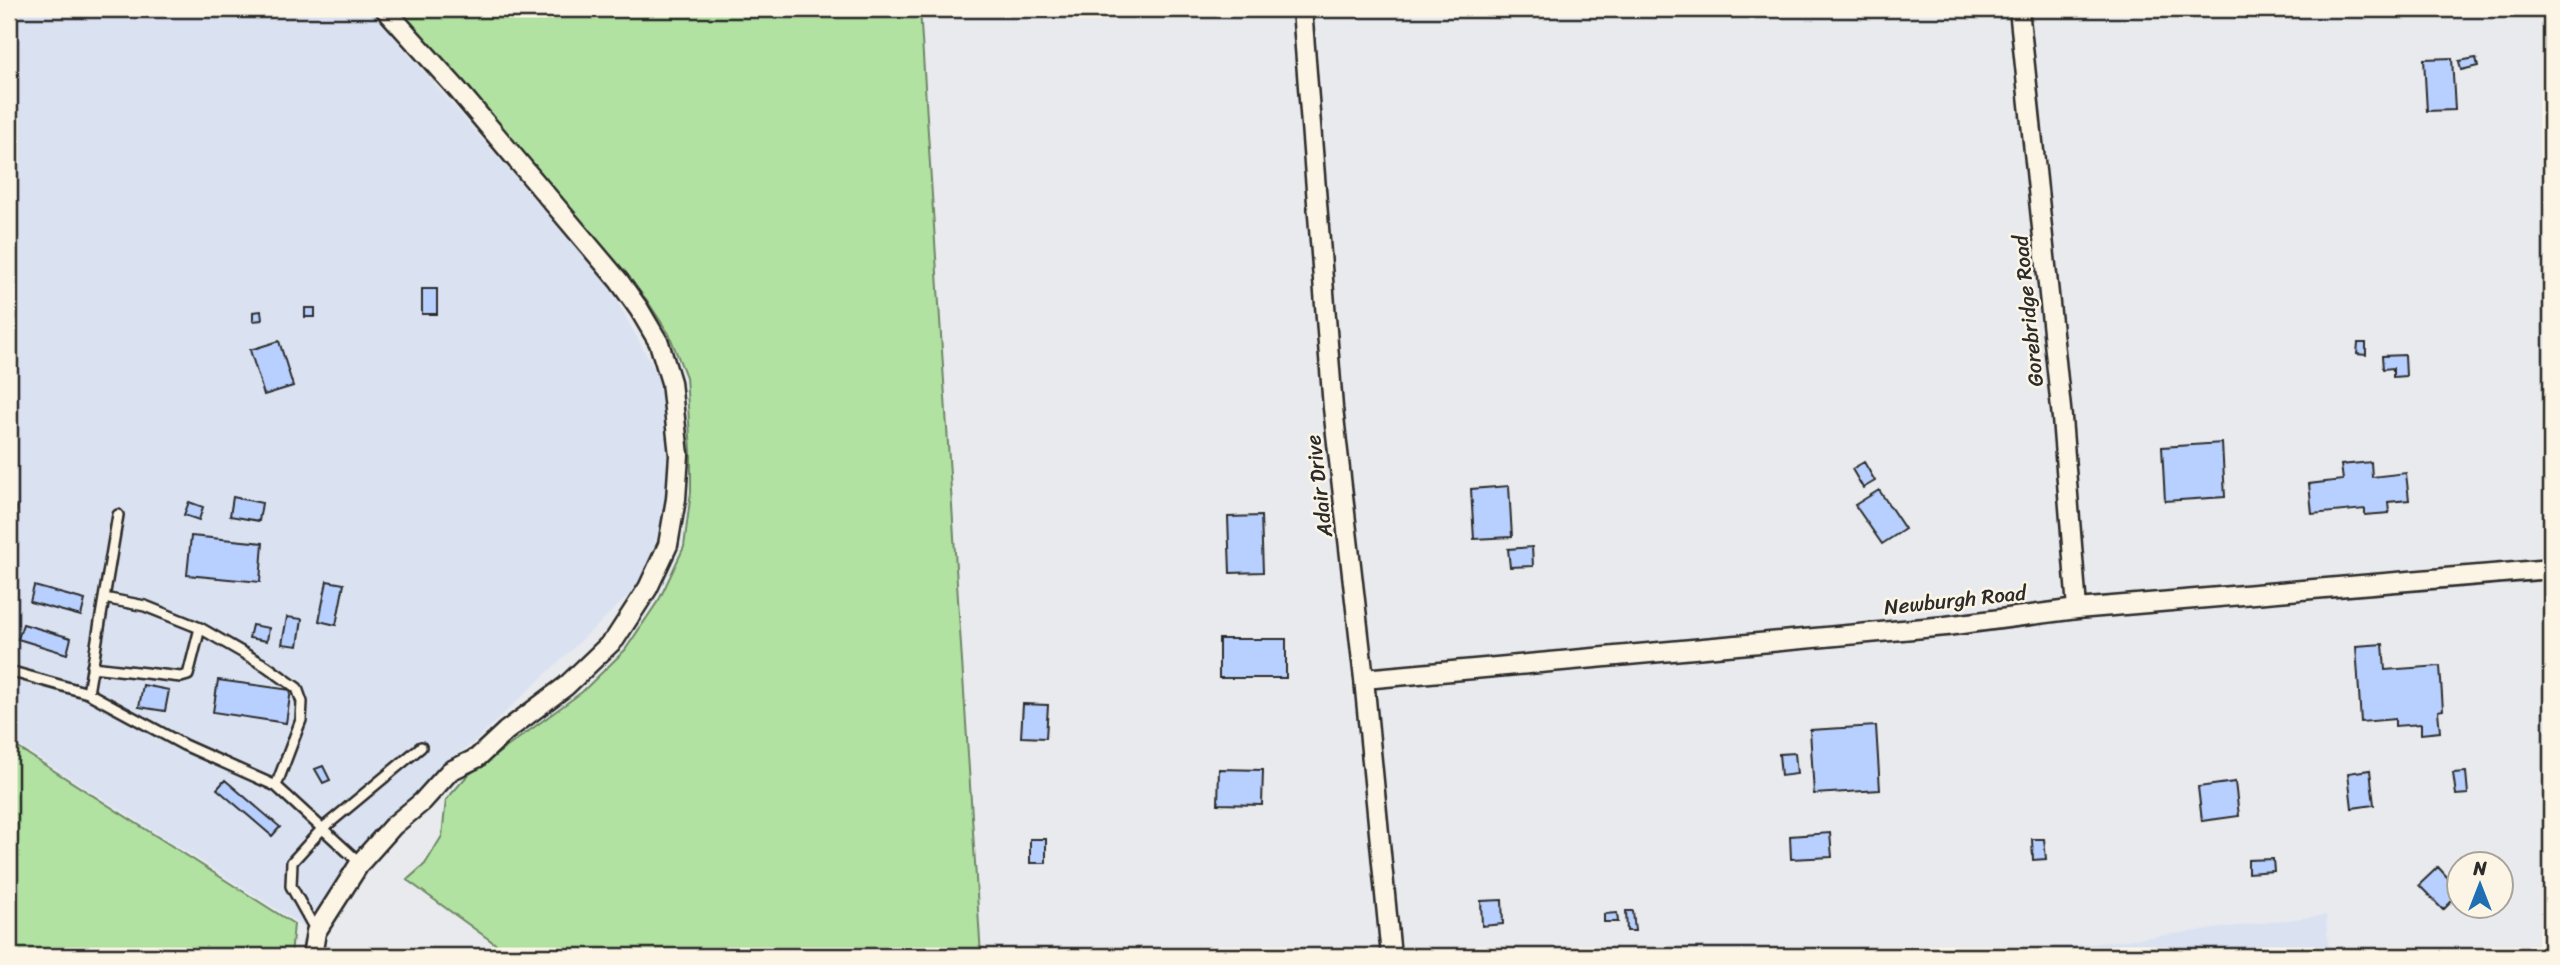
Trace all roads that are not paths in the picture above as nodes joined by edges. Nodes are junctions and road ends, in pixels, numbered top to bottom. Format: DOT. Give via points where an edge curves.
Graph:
graph roads {
  1 [pos="385,9"];
  2 [pos="1302,9"];
  3 [pos="2019,9"];
  4 [pos="118,515"];
  5 [pos="2551,569"];
  6 [pos="104,598"];
  7 [pos="2077,609"];
  8 [pos="200,628"];
  9 [pos="92,667"];
  10 [pos="9,671"];
  11 [pos="1364,679"];
  12 [pos="88,693"];
  13 [pos="421,747"];
  14 [pos="276,786"];
  15 [pos="322,829"];
  16 [pos="360,863"];
  17 [pos="316,932"];
  18 [pos="312,956"];
  19 [pos="1391,956"];
  1 -- 16 [label="street" via="639,309 659,343 671,382 678,456 668,545 649,588 615,639 566,686 477,758 450,771"];
  2 -- 11 [label="street, Adair Drive" via="1333,408"];
  3 -- 7 [label="street, Gorebridge Road"];
  4 -- 6 [label="lane"];
  5 -- 7 [label="street, Newburgh Road"];
  6 -- 8 [label="lane" via="145,607"];
  6 -- 9 [label="lane"];
  7 -- 11 [label="street, Newburgh Road" via="1946,626"];
  8 -- 9 [label="lane" via="188,675"];
  8 -- 14 [label="lane" via="297,688 301,720"];
  9 -- 12 [label="lane"];
  10 -- 12 [label="lane"];
  11 -- 19 [label="street, Adair Drive"];
  12 -- 14 [label="lane" via="184,745"];
  13 -- 15 [label="lane"];
  14 -- 15 [label="lane"];
  15 -- 16 [label="lane"];
  15 -- 17 [label="lane" via="292,862 291,875 291,886"];
  16 -- 17 [label="street"];
  17 -- 18 [label="street"];
}
